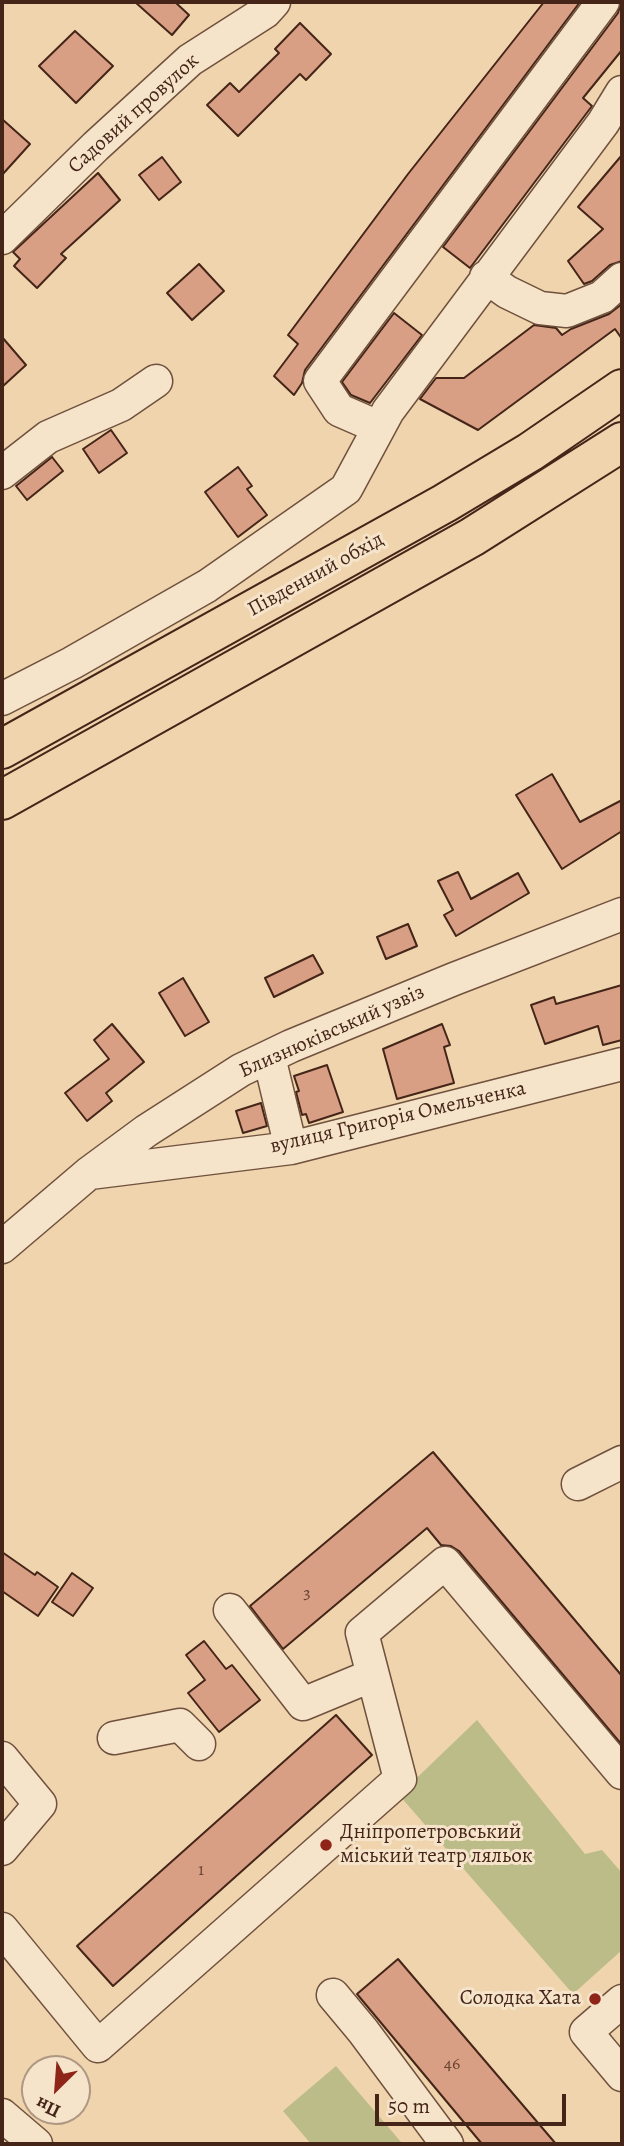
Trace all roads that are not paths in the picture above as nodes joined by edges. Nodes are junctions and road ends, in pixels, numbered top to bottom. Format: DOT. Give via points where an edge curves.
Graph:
graph roads {
  1 [pos="274,2"];
  2 [pos="603,2"];
  3 [pos="622,92"];
  4 [pos="2,238"];
  5 [pos="486,277"];
  6 [pos="622,279"];
  7 [pos="156,381"];
  8 [pos="622,389"];
  9 [pos="378,427"];
  10 [pos="622,442"];
  11 [pos="2,473"];
  12 [pos="2,699"];
  13 [pos="2,749"];
  14 [pos="2,800"];
  15 [pos="622,914"];
  16 [pos="269,1057"];
  17 [pos="622,1064"];
  18 [pos="291,1147"];
  19 [pos="89,1173"];
  20 [pos="2,1247"];
  21 [pos="622,1462"];
  22 [pos="578,1484"];
  23 [pos="230,1611"];
  24 [pos="373,1675"];
  25 [pos="114,1738"];
  26 [pos="199,1744"];
  27 [pos="2,1758"];
  28 [pos="622,1773"];
  29 [pos="2,1849"];
  30 [pos="2,1929"];
  31 [pos="333,1995"];
  32 [pos="622,2001"];
  33 [pos="622,2075"];
  34 [pos="2,2115"];
  35 [pos="36,2144"];
  36 [pos="447,2144"];
  1 -- 4 [label="street, Садовий провулок" via="190,60"];
  2 -- 9 [label="street" via="320,381 339,410"];
  3 -- 5 [label="street"];
  5 -- 6 [label="street" via="540,309 567,311 602,297"];
  5 -- 9 [label="street"];
  7 -- 11 [label="street" via="121,405 48,437"];
  8 -- 13 [label="main road, Південний обхід" via="445,503"];
  9 -- 12 [label="street" via="346,489 207,586"];
  10 -- 14 [label="main road, Південний обхід" via="472,537"];
  15 -- 16 [label="street, Близнюківський узвіз"];
  16 -- 18 [label="street"];
  16 -- 19 [label="street, Близнюківський узвіз" via="193,1099"];
  17 -- 18 [label="street, вулиця Григорія Омельченка"];
  18 -- 19 [label="street, вулиця Григорія Омельченка"];
  19 -- 20 [label="street, Близнюківський узвіз"];
  21 -- 22 [label="street"];
  23 -- 24 [label="street" via="303,1704"];
  24 -- 28 [label="street" via="362,1633 445,1563"];
  24 -- 30 [label="street" via="400,1779 98,2046"];
  25 -- 26 [label="street" via="180,1725"];
  27 -- 29 [label="street" via="40,1804"];
  31 -- 36 [label="street"];
  32 -- 33 [label="street" via="586,2032"];
  34 -- 35 [label="street"];
}
